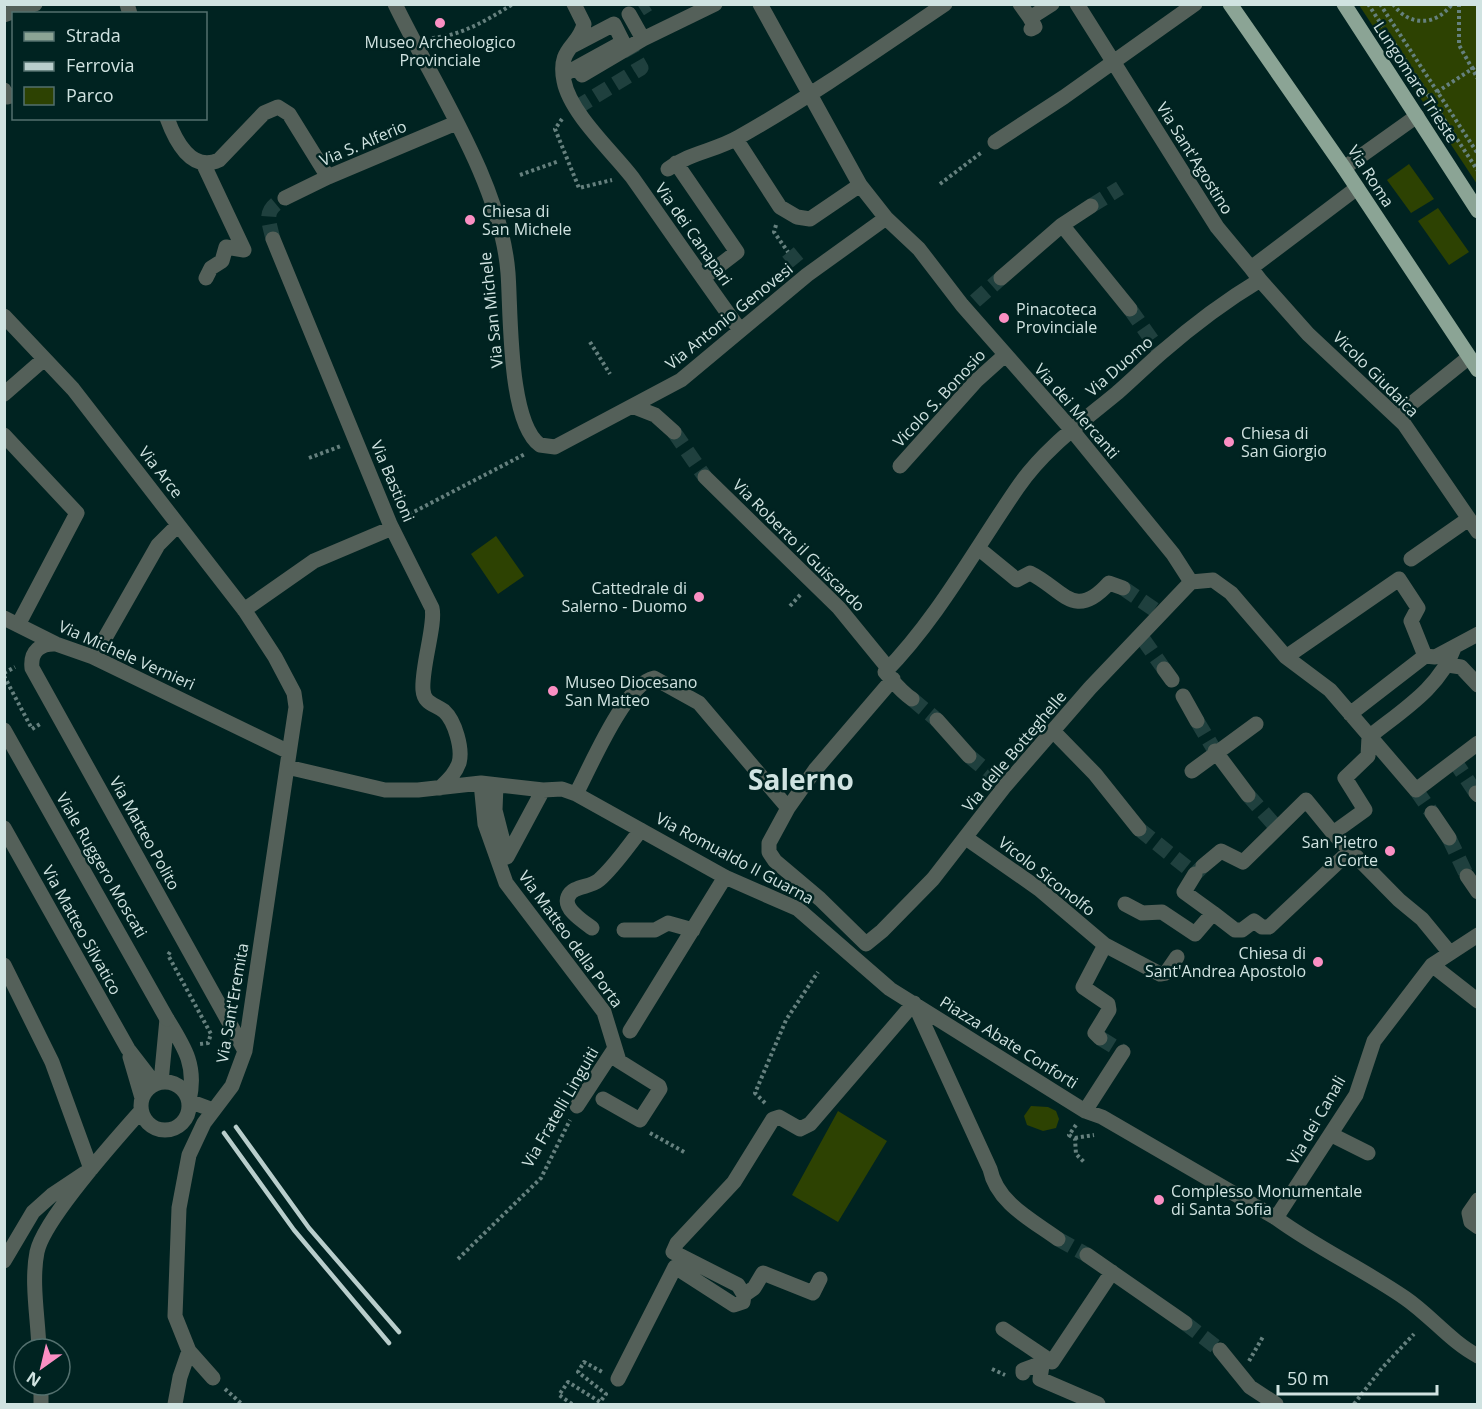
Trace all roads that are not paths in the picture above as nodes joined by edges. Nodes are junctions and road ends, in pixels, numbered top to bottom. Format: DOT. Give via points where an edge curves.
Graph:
graph roads {
  1 [pos="35,4"];
  2 [pos="395,4"];
  3 [pos="715,4"];
  4 [pos="760,4"];
  5 [pos="945,4"];
  6 [pos="1020,4"];
  7 [pos="1052,4"];
  8 [pos="1077,4"];
  9 [pos="1195,4"];
  10 [pos="1230,4"];
  11 [pos="1344,4"];
  12 [pos="578,11"];
  13 [pos="12,12"];
  14 [pos="632,13"];
  15 [pos="643,39"];
  16 [pos="567,49"];
  17 [pos="1114,63"];
  18 [pos="563,75"];
  19 [pos="582,75"];
  20 [pos="811,94"];
  21 [pos="1417,116"];
  22 [pos="168,120"];
  23 [pos="456,123"];
  24 [pos="736,139"];
  25 [pos="995,142"];
  26 [pos="204,163"];
  27 [pos="1344,168"];
  28 [pos="328,177"];
  29 [pos="860,185"];
  30 [pos="1357,188"];
  31 [pos="285,198"];
  32 [pos="1091,206"];
  33 [pos="1478,211"];
  34 [pos="886,218"];
  35 [pos="1062,225"];
  36 [pos="273,239"];
  37 [pos="1256,274"];
  38 [pos="206,278"];
  39 [pos="703,278"];
  40 [pos="1001,278"];
  41 [pos="1130,309"];
  42 [pos="4,316"];
  43 [pos="740,330"];
  44 [pos="1005,354"];
  45 [pos="43,360"];
  46 [pos="1473,364"];
  47 [pos="4,394"];
  48 [pos="632,406"];
  49 [pos="1396,416"];
  50 [pos="1071,429"];
  51 [pos="674,432"];
  52 [pos="4,435"];
  53 [pos="555,447"];
  54 [pos="900,466"];
  55 [pos="705,477"];
  56 [pos="1467,520"];
  57 [pos="178,525"];
  58 [pos="393,529"];
  59 [pos="1478,532"];
  60 [pos="978,548"];
  61 [pos="1411,559"];
  62 [pos="1191,582"];
  63 [pos="1123,588"];
  64 [pos="246,612"];
  65 [pos="11,622"];
  66 [pos="1478,634"];
  67 [pos="56,644"];
  68 [pos="100,645"];
  69 [pos="1454,648"];
  70 [pos="1425,656"];
  71 [pos="1286,657"];
  72 [pos="1448,665"];
  73 [pos="889,673"];
  74 [pos="1478,685"];
  75 [pos="1184,696"];
  76 [pos="912,699"];
  77 [pos="1350,714"];
  78 [pos="937,720"];
  79 [pos="1197,721"];
  80 [pos="1256,724"];
  81 [pos="4,730"];
  82 [pos="1054,732"];
  83 [pos="1369,738"];
  84 [pos="1478,742"];
  85 [pos="1216,753"];
  86 [pos="969,756"];
  87 [pos="288,759"];
  88 [pos="460,759"];
  89 [pos="1192,771"];
  90 [pos="482,784"];
  91 [pos="440,788"];
  92 [pos="543,790"];
  93 [pos="569,791"];
  94 [pos="1248,795"];
  95 [pos="788,808"];
  96 [pos="1432,813"];
  97 [pos="4,828"];
  98 [pos="1139,829"];
  99 [pos="641,830"];
  100 [pos="1334,833"];
  101 [pos="966,838"];
  102 [pos="1449,838"];
  103 [pos="1352,849"];
  104 [pos="1467,876"];
  105 [pos="725,877"];
  106 [pos="1478,892"];
  107 [pos="823,901"];
  108 [pos="1125,904"];
  109 [pos="1213,913"];
  110 [pos="812,919"];
  111 [pos="592,928"];
  112 [pos="624,930"];
  113 [pos="693,930"];
  114 [pos="1478,935"];
  115 [pos="866,944"];
  116 [pos="1105,945"];
  117 [pos="1450,953"];
  118 [pos="1177,957"];
  119 [pos="4,965"];
  120 [pos="1432,965"];
  121 [pos="1478,1001"];
  122 [pos="914,1003"];
  123 [pos="167,1018"];
  124 [pos="630,1031"];
  125 [pos="1100,1038"];
  126 [pos="615,1048"];
  127 [pos="128,1049"];
  128 [pos="245,1051"];
  129 [pos="1123,1052"];
  130 [pos="158,1083"];
  131 [pos="603,1099"];
  132 [pos="189,1101"];
  133 [pos="142,1104"];
  134 [pos="577,1106"];
  135 [pos="213,1110"];
  136 [pos="1085,1111"];
  137 [pos="182,1122"];
  138 [pos="151,1125"];
  139 [pos="199,1131"];
  140 [pos="122,1133"];
  141 [pos="1332,1135"];
  142 [pos="1368,1153"];
  143 [pos="91,1169"];
  144 [pos="1478,1200"];
  145 [pos="1276,1218"];
  146 [pos="1478,1227"];
  147 [pos="1058,1239"];
  148 [pos="1087,1255"];
  149 [pos="4,1260"];
  150 [pos="1112,1272"];
  151 [pos="820,1279"];
  152 [pos="739,1300"];
  153 [pos="1185,1323"];
  154 [pos="1003,1329"];
  155 [pos="39,1337"];
  156 [pos="1220,1350"];
  157 [pos="189,1351"];
  158 [pos="1478,1356"];
  159 [pos="1047,1363"];
  160 [pos="1023,1373"];
  161 [pos="213,1378"];
  162 [pos="618,1379"];
  163 [pos="175,1404"];
  164 [pos="1098,1404"];
  165 [pos="1276,1404"];
  1 -- 13 [label="street"];
  2 -- 23 [label="street, Via San Michele"];
  3 -- 15 [label="street"];
  4 -- 20 [label="street, Via dei Mercanti"];
  5 -- 20 [label="street"];
  6 -- 7 [label="street" via="1030,24"];
  8 -- 17 [label="street, Via Sant'Agostino"];
  9 -- 17 [label="street"];
  10 -- 27 [label="main road, Via Roma"];
  11 -- 21 [label="main road, Lungomare Trieste"];
  12 -- 16 [label="street" via="584,27"];
  14 -- 15 [label="street"];
  15 -- 19 [label="street"];
  16 -- 18 [label="street"];
  16 -- 18 [label="street" via="614,24 623,42"];
  17 -- 25 [label="street"];
  17 -- 37 [label="street, Via Sant'Agostino" via="1217,227"];
  18 -- 39 [label="street, Via dei Canapari" via="571,99"];
  20 -- 24 [label="street"];
  20 -- 29 [label="street, Via dei Mercanti"];
  21 -- 27 [label="street"];
  21 -- 33 [label="main road, Lungomare Trieste"];
  22 -- 26 [label="street" via="183,151"];
  23 -- 28 [label="street, Via S. Alferio"];
  23 -- 53 [label="street, Via San Michele" via="498,220 508,272 514,370 528,432 540,445"];
  24 -- 29 [label="street" via="785,212 810,219"];
  24 -- 39 [label="street" via="683,158 672,166 737,252"];
  26 -- 28 [label="street" via="226,155 264,113 278,107 289,114"];
  26 -- 38 [label="street" via="244,250 226,247 222,261 211,268"];
  27 -- 30 [label="main road, Via Roma"];
  28 -- 31 [label="street, Via S. Alferio"];
  29 -- 34 [label="street, Via dei Mercanti"];
  30 -- 37 [label="street, Via Duomo"];
  30 -- 46 [label="main road, Via Roma"];
  32 -- 35 [label="street"];
  34 -- 43 [label="street, Via Antonio Genovesi"];
  34 -- 44 [label="street, Via dei Mercanti" via="919,249"];
  35 -- 40 [label="street"];
  35 -- 41 [label="street"];
  36 -- 58 [label="street, Via Bastioni"];
  37 -- 49 [label="street, Vicolo Giudaica" via="1308,334"];
  37 -- 50 [label="street, Via Duomo"];
  39 -- 43 [label="street, Via dei Canapari"];
  42 -- 45 [label="street, Via Arce"];
  43 -- 48 [label="street, Via Antonio Genovesi" via="681,380"];
  44 -- 50 [label="street, Via dei Mercanti"];
  44 -- 54 [label="street, Vicolo S. Bonosio"];
  45 -- 47 [label="street"];
  45 -- 57 [label="street, Via Arce" via="73,389"];
  46 -- 49 [label="street"];
  48 -- 51 [label="street" via="656,415"];
  48 -- 53 [label="street, Via Antonio Genovesi"];
  49 -- 56 [label="street, Vicolo Giudaica"];
  50 -- 60 [label="street, Via Duomo" via="1018,486"];
  50 -- 62 [label="street, Via dei Mercanti" via="1173,554"];
  52 -- 65 [label="street" via="77,513"];
  55 -- 73 [label="street, Via Roberto il Guiscardo" via="839,608"];
  56 -- 59 [label="street, Vicolo Giudaica"];
  56 -- 61 [label="street"];
  57 -- 64 [label="street, Via Arce"];
  57 -- 68 [label="street" via="158,545"];
  58 -- 64 [label="street" via="314,561"];
  58 -- 88 [label="street, Via Bastioni" via="434,614 423,694 449,716"];
  60 -- 63 [label="street" via="1017,580 1030,573 1075,602 1092,599 1109,583"];
  60 -- 73 [label="street, Via Duomo"];
  62 -- 71 [label="street" via="1213,580 1224,586"];
  62 -- 82 [label="street, Via delle Botteghelle" via="1158,613 1142,638 1090,688"];
  64 -- 87 [label="street, Via Arce" via="294,693 296,707"];
  65 -- 67 [label="street, Via Michele Vernieri"];
  66 -- 69 [label="street"];
  67 -- 87 [label="street, Via Michele Vernieri" via="93,657 235,725"];
  67 -- 128 [label="street, Via Matteo Polito" via="36,650 32,668"];
  69 -- 70 [label="street" via="1435,657"];
  69 -- 72 [label="street"];
  70 -- 71 [label="street" via="1411,621 1418,608 1400,579"];
  70 -- 77 [label="street"];
  71 -- 77 [label="street" via="1330,690"];
  72 -- 74 [label="street" via="1461,667"];
  72 -- 83 [label="street" via="1433,685"];
  73 -- 76 [label="street, Via Roberto il Guiscardo" via="897,689"];
  73 -- 95 [label="street, Via Duomo"];
  75 -- 79 [label="street"];
  77 -- 83 [label="street"];
  78 -- 86 [label="street"];
  80 -- 85 [label="street"];
  81 -- 123 [label="street, Viale Ruggero Moscati, bridge"];
  82 -- 98 [label="street" via="1095,774"];
  82 -- 101 [label="street, Via delle Botteghelle" via="1005,786"];
  83 -- 84 [label="street" via="1416,790"];
  83 -- 100 [label="street" via="1368,756 1345,778 1365,810"];
  85 -- 89 [label="street"];
  85 -- 94 [label="street"];
  87 -- 91 [label="street, Via Michele Vernieri" via="385,790"];
  87 -- 128 [label="street, Via Sant'Eremita"];
  88 -- 90 [label="street" via="462,771"];
  88 -- 91 [label="street" via="454,774"];
  90 -- 91 [label="street, Via Michele Vernieri"];
  90 -- 92 [label="street, Via Michele Vernieri"];
  90 -- 92 [label="street" via="495,810 507,857"];
  90 -- 126 [label="street, Via Matteo della Porta" via="486,830 506,883 604,1012"];
  92 -- 93 [label="street, Via Michele Vernieri"];
  93 -- 95 [label="street" via="632,695 646,680 654,678 699,703"];
  93 -- 99 [label="street, Via Romualdo II Guarna"];
  95 -- 107 [label="street, Via Duomo" via="771,837 769,852"];
  96 -- 102 [label="street"];
  97 -- 127 [label="street, Via Matteo Silvatico"];
  99 -- 105 [label="street, Via Romualdo II Guarna"];
  99 -- 111 [label="street, Via Romualdo II Guarna" via="599,881 573,891 568,897 567,904 575,915"];
  100 -- 103 [label="street"];
  100 -- 109 [label="street" via="1306,801 1243,862 1221,851 1199,870 1184,892"];
  101 -- 115 [label="street, Via delle Botteghelle" via="933,879"];
  101 -- 116 [label="street, Vicolo Siconolfo" via="1039,889"];
  103 -- 109 [label="street" via="1269,927 1254,921 1235,930"];
  103 -- 117 [label="street"];
  104 -- 106 [label="street"];
  105 -- 110 [label="street, Via Romualdo II Guarna"];
  105 -- 113 [label="street"];
  107 -- 110 [label="street, Via Romualdo II Guarna"];
  107 -- 115 [label="street, Via Romualdo II Guarna"];
  108 -- 109 [label="street" via="1142,913 1162,912 1195,934"];
  110 -- 122 [label="street, Via Romualdo II Guarna" via="890,989"];
  112 -- 113 [label="street" via="655,930 669,923"];
  113 -- 124 [label="street"];
  114 -- 117 [label="street, Via dei Canali"];
  116 -- 118 [label="street, Vicolo Siconolfo" via="1161,974"];
  116 -- 125 [label="street" via="1083,987 1108,1004 1109,1010 1095,1033"];
  117 -- 120 [label="street, Via dei Canali"];
  119 -- 143 [label="street" via="52,1062"];
  120 -- 121 [label="street"];
  120 -- 141 [label="street, Via dei Canali" via="1374,1041 1356,1095"];
  122 -- 136 [label="street, Piazza Abate Conforti"];
  122 -- 147 [label="street, Piazza Abate Conforti" via="990,1169 993,1184 1015,1208"];
  122 -- 152 [label="street, Piazza Abate Conforti" via="807,1126 800,1129 779,1118 773,1119 734,1182 677,1243 673,1252 738,1285"];
  123 -- 130 [label="street"];
  123 -- 132 [label="street, Viale Ruggero Moscati" via="186,1049 192,1072"];
  126 -- 131 [label="street" via="623,1065 660,1089 640,1120"];
  126 -- 134 [label="street, Via Fratelli Linguiti"];
  127 -- 130 [label="street, Via Matteo Silvatico"];
  127 -- 133 [label="street, Via Matteo Silvatico"];
  128 -- 135 [label="street, Via Sant'Eremita" via="237,1077"];
  129 -- 136 [label="street"];
  130 -- 132 [label="street" via="174,1084"];
  130 -- 133 [label="street" via="149,1087"];
  132 -- 135 [label="street"];
  132 -- 137 [label="street"];
  133 -- 138 [label="street"];
  133 -- 140 [label="street"];
  135 -- 139 [label="street, Via Sant'Eremita"];
  136 -- 145 [label="street, Piazza Abate Conforti" via="1106,1119"];
  137 -- 138 [label="street" via="166,1129"];
  137 -- 139 [label="street"];
  138 -- 140 [label="street"];
  139 -- 157 [label="street, Via Sant'Eremita" via="184,1174 175,1295 175,1316"];
  140 -- 143 [label="street"];
  141 -- 142 [label="street"];
  141 -- 145 [label="street, Via dei Canali"];
  143 -- 149 [label="street" via="52,1194 33,1212"];
  143 -- 155 [label="street" via="37,1251"];
  144 -- 146 [label="street" via="1468,1213"];
  145 -- 158 [label="street, Piazza Abate Conforti" via="1405,1298"];
  148 -- 150 [label="street"];
  150 -- 153 [label="street"];
  150 -- 159 [label="street"];
  151 -- 152 [label="street" via="813,1293 763,1273 754,1288"];
  152 -- 162 [label="street" via="675,1267"];
  154 -- 159 [label="street"];
  156 -- 165 [label="street" via="1250,1387"];
  157 -- 161 [label="street, Via Sant'Eremita"];
  157 -- 163 [label="street"];
  159 -- 160 [label="street"];
  159 -- 164 [label="street" via="1040,1379"];
}
